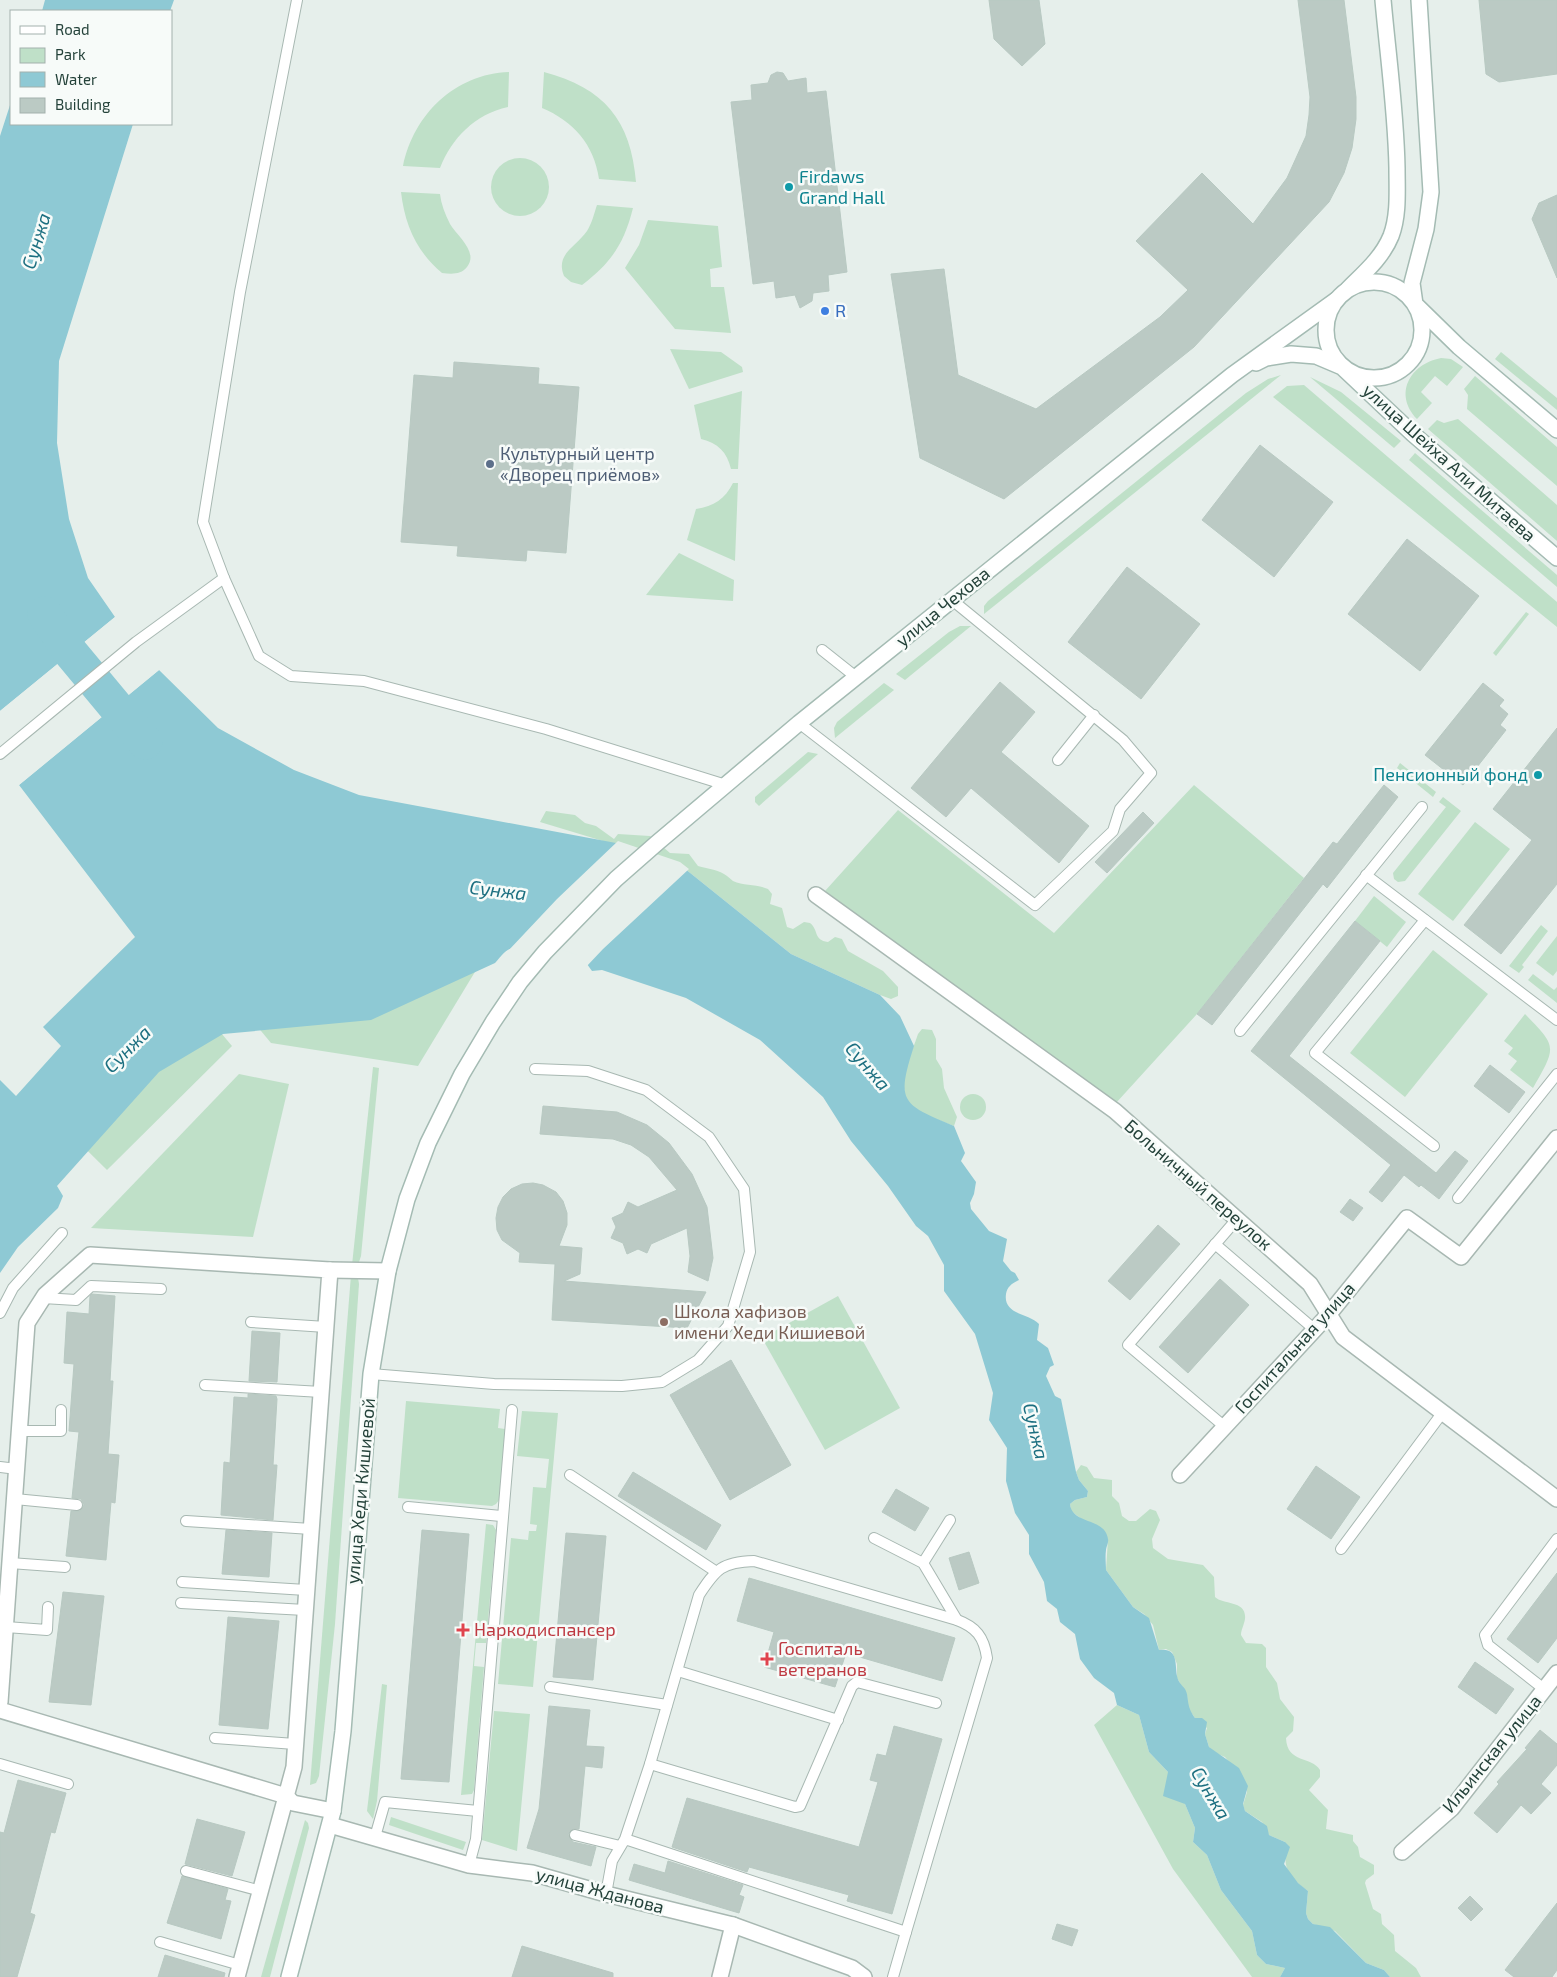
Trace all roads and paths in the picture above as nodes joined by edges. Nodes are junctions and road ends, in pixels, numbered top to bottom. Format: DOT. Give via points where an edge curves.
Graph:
graph roads {
  1 [pos="297,0"];
  2 [pos="1383,0"];
  3 [pos="1419,0"];
  4 [pos="1348,289"];
  5 [pos="1336,300"];
  6 [pos="1416,304"];
  7 [pos="1342,367"];
  8 [pos="1232,375"];
  9 [pos="1557,430"];
  10 [pos="1557,558"];
  11 [pos="224,578"];
  12 [pos="952,600"];
  13 [pos="822,650"];
  14 [pos="856,677"];
  15 [pos="1094,715"];
  16 [pos="799,722"];
  17 [pos="0,754"];
  18 [pos="1058,760"];
  19 [pos="726,786"];
  20 [pos="1422,806"];
  21 [pos="1366,875"];
  22 [pos="816,895"];
  23 [pos="1424,920"];
  24 [pos="1557,1020"];
  25 [pos="493,1022"];
  26 [pos="1240,1031"];
  27 [pos="535,1069"];
  28 [pos="1557,1074"];
  29 [pos="1557,1138"];
  30 [pos="1434,1146"];
  31 [pos="1458,1198"];
  32 [pos="1237,1219"];
  33 [pos="62,1233"];
  34 [pos="1215,1244"];
  35 [pos="330,1270"];
  36 [pos="388,1271"];
  37 [pos="161,1288"];
  38 [pos="43,1298"];
  39 [pos="0,1314"];
  40 [pos="1329,1314"];
  41 [pos="251,1322"];
  42 [pos="326,1327"];
  43 [pos="1314,1329"];
  44 [pos="371,1374"];
  45 [pos="205,1385"];
  46 [pos="321,1392"];
  47 [pos="61,1410"];
  48 [pos="512,1410"];
  49 [pos="1443,1412"];
  50 [pos="1225,1427"];
  51 [pos="20,1431"];
  52 [pos="0,1467"];
  53 [pos="17,1469"];
  54 [pos="570,1475"];
  55 [pos="1180,1476"];
  56 [pos="15,1499"];
  57 [pos="1557,1499"];
  58 [pos="77,1504"];
  59 [pos="408,1507"];
  60 [pos="501,1516"];
  61 [pos="950,1520"];
  62 [pos="186,1521"];
  63 [pos="311,1529"];
  64 [pos="874,1538"];
  65 [pos="1557,1539"];
  66 [pos="1340,1549"];
  67 [pos="10,1563"];
  68 [pos="923,1563"];
  69 [pos="66,1567"];
  70 [pos="715,1571"];
  71 [pos="182,1582"];
  72 [pos="306,1590"];
  73 [pos="181,1603"];
  74 [pos="48,1607"];
  75 [pos="305,1610"];
  76 [pos="957,1620"];
  77 [pos="6,1627"];
  78 [pos="2,1666"];
  79 [pos="678,1671"];
  80 [pos="1557,1673"];
  81 [pos="1,1685"];
  82 [pos="550,1686"];
  83 [pos="1544,1689"];
  84 [pos="0,1702"];
  85 [pos="936,1703"];
  86 [pos="668,1705"];
  87 [pos="0,1710"];
  88 [pos="838,1720"];
  89 [pos="215,1738"];
  90 [pos="295,1744"];
  91 [pos="0,1764"];
  92 [pos="650,1764"];
  93 [pos="68,1784"];
  94 [pos="286,1796"];
  95 [pos="478,1811"];
  96 [pos="332,1818"];
  97 [pos="575,1835"];
  98 [pos="375,1837"];
  99 [pos="622,1842"];
  100 [pos="1402,1852"];
  101 [pos="469,1865"];
  102 [pos="186,1871"];
  103 [pos="261,1891"];
  104 [pos="606,1894"];
  105 [pos="733,1925"];
  106 [pos="906,1932"];
  107 [pos="160,1942"];
  108 [pos="239,1971"];
  109 [pos="289,1977"];
  110 [pos="720,1977"];
  111 [pos="864,1977"];
  112 [pos="893,1977"];
  1 -- 11 [label="lane" via="240,292 203,522"];
  2 -- 4 [label="street" via="1396,129 1395,219 1391,236 1375,263"];
  3 -- 6 [label="street" via="1429,146 1429,212 1412,282"];
  4 -- 5 [label="street"];
  4 -- 6 [label="street" via="1373,282 1386,283 1399,288"];
  5 -- 7 [label="street" via="1326,328 1327,343"];
  5 -- 8 [label="street"];
  6 -- 7 [label="street" via="1423,323 1423,338 1410,364 1385,378 1370,379"];
  6 -- 9 [label="street" via="1459,347"];
  7 -- 8 [label="street" via="1316,356 1291,354 1266,358"];
  7 -- 10 [label="street, улица Шейха Али Митаева" via="1413,434"];
  8 -- 12 [label="street, улица Чехова"];
  11 -- 17 [label="lane" via="136,642"];
  11 -- 19 [label="lane" via="260,656 291,676 364,681 546,729"];
  12 -- 14 [label="street, улица Чехова"];
  12 -- 15 [label="lane"];
  13 -- 14 [label="lane"];
  14 -- 16 [label="street, улица Чехова"];
  15 -- 16 [label="lane" via="1123,740 1151,773 1120,809 1113,831 1035,905"];
  15 -- 18 [label="lane"];
  16 -- 19 [label="street, улица Чехова"];
  19 -- 25 [label="street, улица Чехова" via="616,879 545,952"];
  20 -- 21 [label="lane"];
  21 -- 23 [label="lane"];
  21 -- 26 [label="lane"];
  22 -- 32 [label="street, Больничный переулок" via="1115,1111"];
  23 -- 24 [label="lane"];
  23 -- 30 [label="lane" via="1315,1053"];
  25 -- 36 [label="street, улица Хеди Кишиевой" via="462,1074 428,1143 407,1199"];
  27 -- 44 [label="lane" via="588,1071 646,1090 709,1137 744,1189 750,1252 728,1326 698,1360 662,1382 622,1386 494,1384"];
  28 -- 31 [label="lane"];
  29 -- 40 [label="street, Госпитальная улица" via="1461,1258 1407,1218"];
  32 -- 34 [label="lane"];
  32 -- 40 [label="street, Больничный переулок" via="1310,1284"];
  33 -- 39 [label="lane" via="13,1288"];
  34 -- 43 [label="lane"];
  34 -- 50 [label="lane" via="1128,1345"];
  35 -- 36 [label="street"];
  35 -- 38 [label="street" via="90,1255"];
  35 -- 42 [label="street"];
  36 -- 44 [label="street, улица Хеди Кишиевой"];
  37 -- 38 [label="lane" via="91,1286 76,1300"];
  38 -- 51 [label="street" via="27,1323"];
  40 -- 43 [label="street, Госпитальная улица"];
  40 -- 49 [label="street, Больничный переулок" via="1343,1336"];
  41 -- 42 [label="lane"];
  42 -- 46 [label="street"];
  43 -- 50 [label="street, Госпитальная улица"];
  44 -- 96 [label="street, улица Хеди Кишиевой" via="343,1731"];
  45 -- 46 [label="lane"];
  46 -- 63 [label="street"];
  47 -- 51 [label="lane" via="61,1431"];
  48 -- 60 [label="lane"];
  49 -- 57 [label="street, Больничный переулок"];
  49 -- 66 [label="lane"];
  50 -- 55 [label="street, Госпитальная улица"];
  51 -- 53 [label="street"];
  52 -- 53 [label="lane"];
  53 -- 56 [label="street"];
  54 -- 70 [label="lane"];
  56 -- 58 [label="lane"];
  56 -- 67 [label="street"];
  59 -- 60 [label="lane"];
  60 -- 95 [label="lane"];
  61 -- 68 [label="lane"];
  62 -- 63 [label="lane"];
  63 -- 72 [label="street"];
  64 -- 68 [label="lane"];
  65 -- 83 [label="lane" via="1485,1635 1488,1646"];
  67 -- 69 [label="lane"];
  67 -- 77 [label="street"];
  68 -- 76 [label="lane"];
  70 -- 76 [label="lane" via="736,1562 754,1561"];
  70 -- 79 [label="lane" via="699,1595"];
  71 -- 72 [label="lane"];
  72 -- 75 [label="street"];
  73 -- 75 [label="lane"];
  74 -- 77 [label="lane" via="47,1630"];
  75 -- 90 [label="street"];
  76 -- 106 [label="lane" via="979,1633 987,1658"];
  77 -- 78 [label="street"];
  78 -- 81 [label="street"];
  79 -- 86 [label="lane"];
  79 -- 88 [label="lane"];
  80 -- 83 [label="street, Ильинская улица"];
  81 -- 84 [label="street"];
  82 -- 86 [label="lane"];
  83 -- 100 [label="street, Ильинская улица" via="1452,1808"];
  85 -- 88 [label="lane" via="857,1682 852,1686"];
  86 -- 92 [label="lane"];
  87 -- 94 [label="street, улица Жданова"];
  88 -- 92 [label="lane" via="800,1806"];
  89 -- 90 [label="lane"];
  90 -- 94 [label="street" via="294,1767"];
  91 -- 93 [label="lane"];
  92 -- 99 [label="lane"];
  94 -- 96 [label="street, улица Жданова" via="293,1803"];
  94 -- 103 [label="street"];
  95 -- 98 [label="lane" via="385,1802"];
  95 -- 101 [label="lane" via="476,1839"];
  96 -- 98 [label="street, улица Жданова"];
  96 -- 109 [label="street, улица Хеди Кишиевой"];
  97 -- 99 [label="lane"];
  98 -- 101 [label="street, улица Жданова"];
  99 -- 104 [label="lane" via="612,1864"];
  99 -- 106 [label="lane"];
  101 -- 104 [label="street, улица Жданова" via="532,1873"];
  102 -- 103 [label="lane"];
  103 -- 108 [label="street"];
  104 -- 105 [label="street, улица Жданова"];
  105 -- 110 [label="street"];
  105 -- 111 [label="street, улица Жданова" via="852,1968"];
  106 -- 112 [label="lane"];
  107 -- 108 [label="lane"];
}
